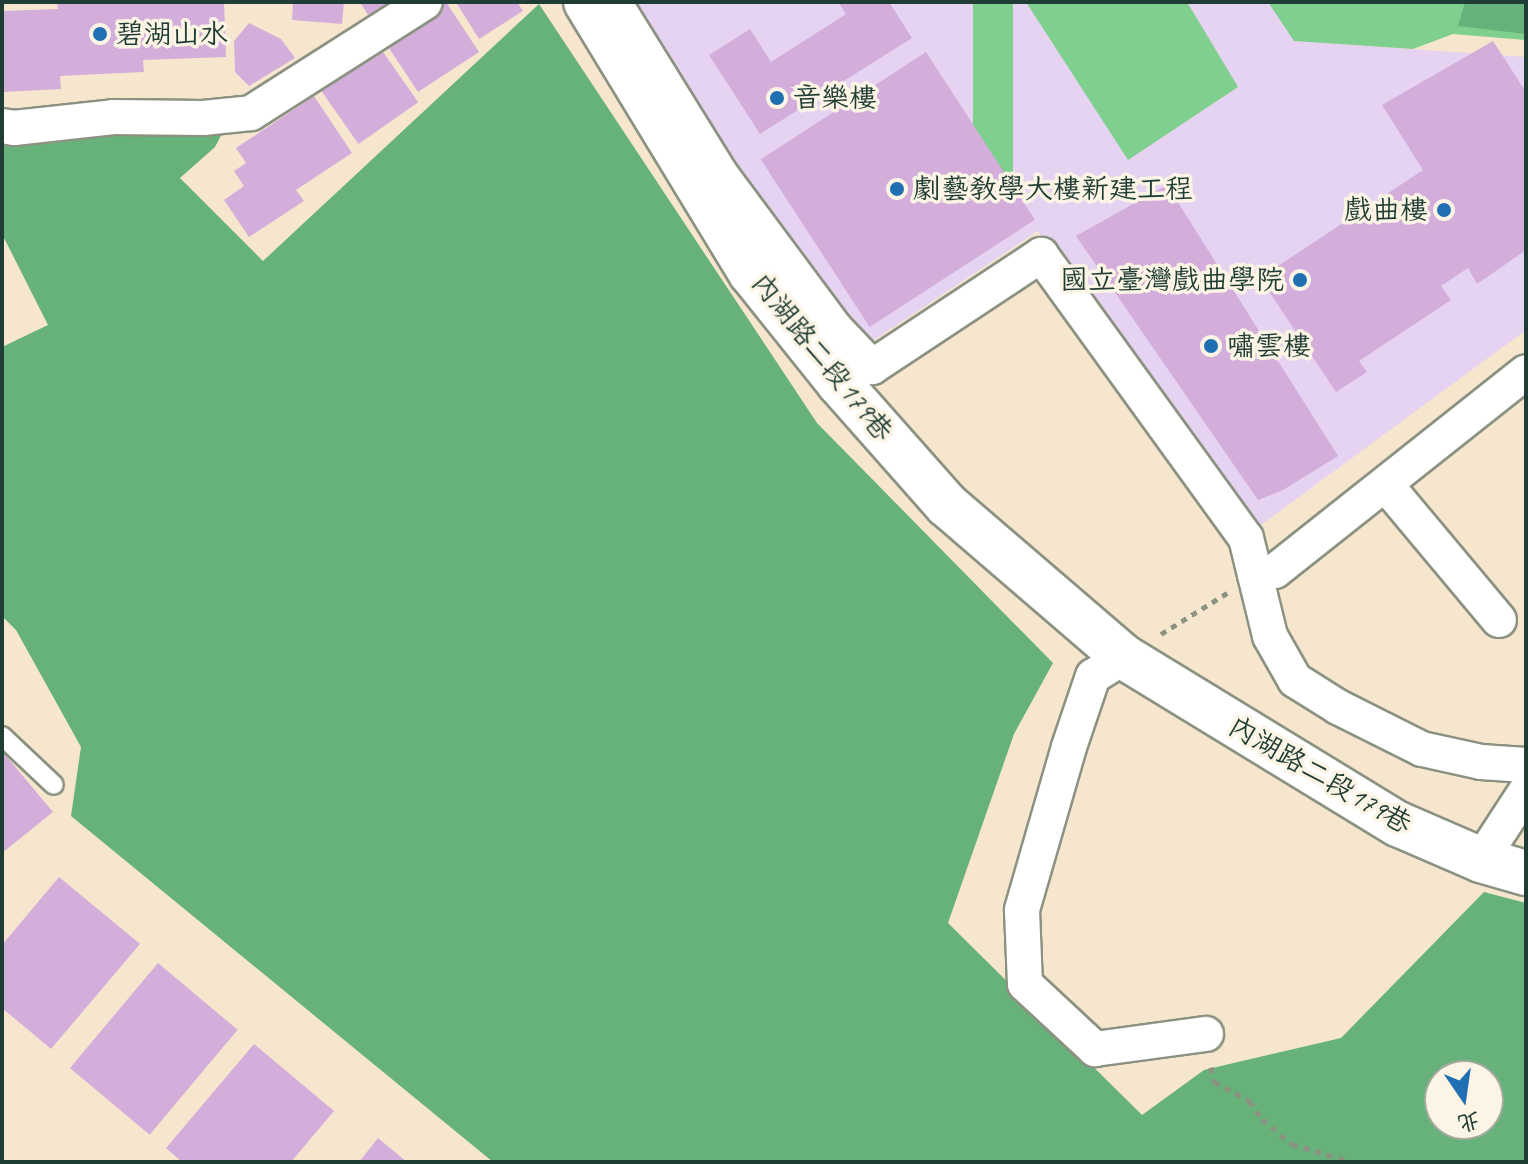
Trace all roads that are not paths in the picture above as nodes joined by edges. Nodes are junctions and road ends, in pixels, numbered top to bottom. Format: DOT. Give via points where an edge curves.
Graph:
graph roads {
  1 [pos="425,2"];
  2 [pos="586,2"];
  3 [pos="614,2"];
  4 [pos="2,126"];
  5 [pos="1526,372"];
  6 [pos="1386,485"];
  7 [pos="1255,575"];
  8 [pos="1499,620"];
  9 [pos="1124,657"];
  10 [pos="2,736"];
  11 [pos="1526,765"];
  12 [pos="54,785"];
  13 [pos="1526,791"];
  14 [pos="1481,860"];
  15 [pos="1526,873"];
  16 [pos="1206,1034"];
  1 -- 4 [label="street" via="251,113"];
  2 -- 9 [label="street, 內湖路二段179巷" via="751,273 839,383 947,505"];
  3 -- 7 [label="street" via="722,176 835,328 872,367 1041,255 1246,538"];
  5 -- 6 [label="street"];
  6 -- 7 [label="street" via="1275,571"];
  6 -- 8 [label="street"];
  7 -- 11 [label="street" via="1270,636 1295,680 1422,749"];
  9 -- 14 [label="street, 內湖路二段179巷" via="1398,824"];
  9 -- 16 [label="street" via="1093,676 1069,747 1022,910 1025,984 1095,1049"];
  10 -- 12 [label="lane"];
  13 -- 14 [label="street"];
  14 -- 15 [label="street, 內湖路二段179巷"];
}
